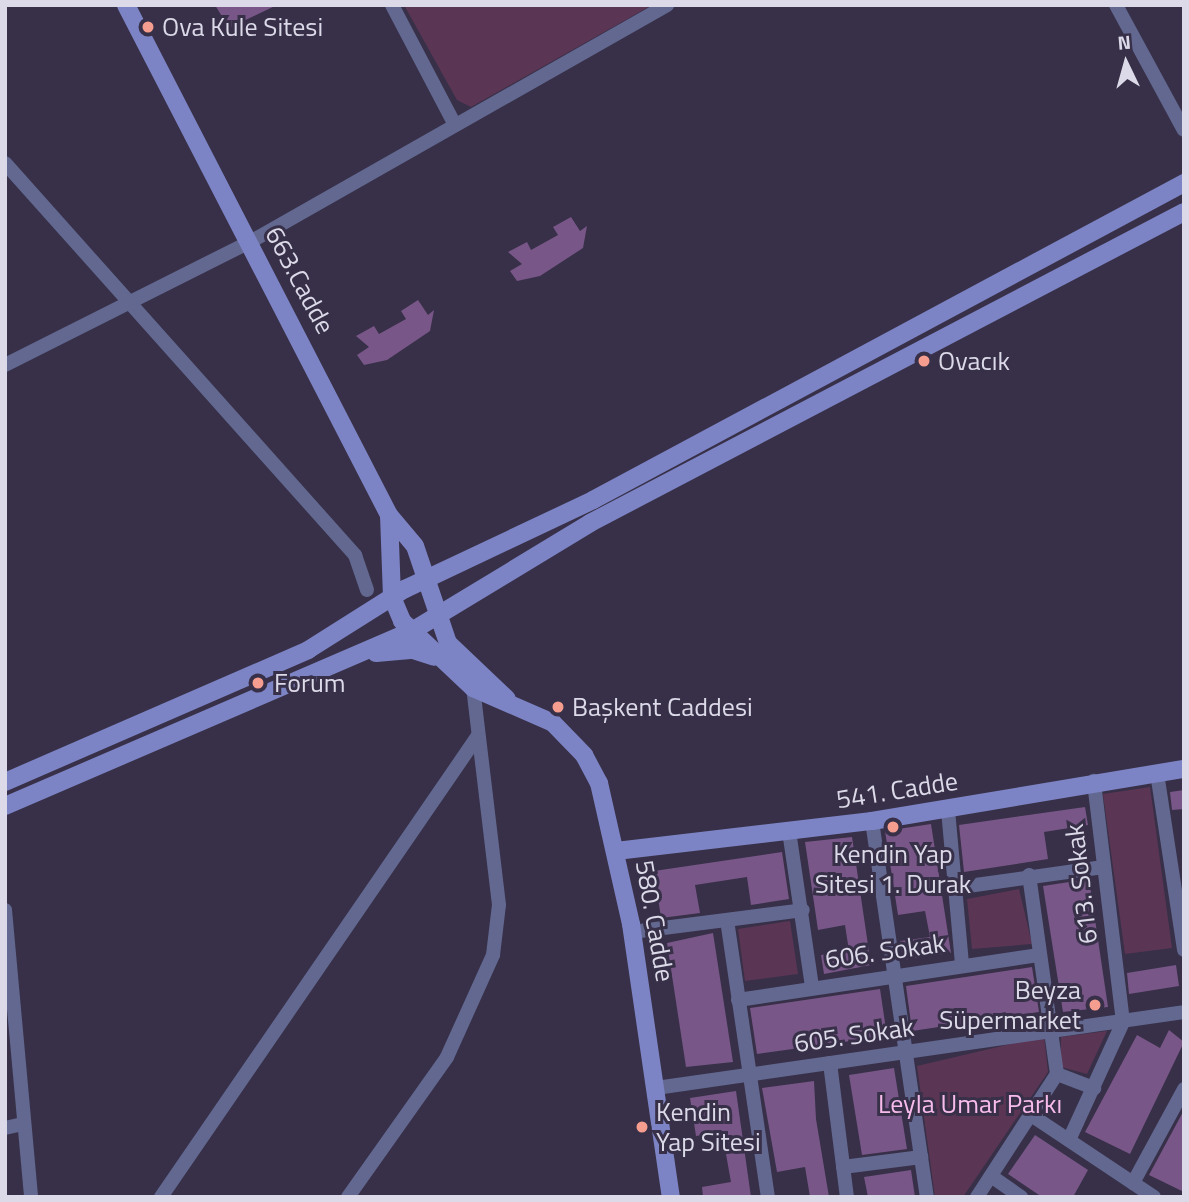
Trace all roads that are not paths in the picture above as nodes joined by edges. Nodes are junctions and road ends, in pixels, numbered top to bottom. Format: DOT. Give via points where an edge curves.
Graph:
graph roads {
  1 [pos="126,5"];
  2 [pos="392,5"];
  3 [pos="667,5"];
  4 [pos="1116,5"];
  5 [pos="454,123"];
  6 [pos="1184,130"];
  7 [pos="5,163"];
  8 [pos="1184,183"];
  9 [pos="1184,212"];
  10 [pos="250,242"];
  11 [pos="130,300"];
  12 [pos="5,365"];
  13 [pos="389,514"];
  14 [pos="426,578"];
  15 [pos="367,590"];
  16 [pos="392,597"];
  17 [pos="440,614"];
  18 [pos="412,631"];
  19 [pos="434,657"];
  20 [pos="348,658"];
  21 [pos="473,688"];
  22 [pos="507,699"];
  23 [pos="477,737"];
  24 [pos="1184,769"];
  25 [pos="1157,773"];
  26 [pos="1094,781"];
  27 [pos="5,782"];
  28 [pos="5,806"];
  29 [pos="948,810"];
  30 [pos="872,821"];
  31 [pos="789,831"];
  32 [pos="616,851"];
  33 [pos="1176,854"];
  34 [pos="1104,867"];
  35 [pos="1029,875"];
  36 [pos="954,888"];
  37 [pos="5,910"];
  38 [pos="803,910"];
  39 [pos="727,920"];
  40 [pos="632,933"];
  41 [pos="1182,933"];
  42 [pos="1184,950"];
  43 [pos="1040,955"];
  44 [pos="962,965"];
  45 [pos="893,974"];
  46 [pos="812,986"];
  47 [pos="738,1000"];
  48 [pos="1184,1012"];
  49 [pos="1123,1022"];
  50 [pos="1051,1031"];
  51 [pos="904,1052"];
  52 [pos="830,1063"];
  53 [pos="1058,1074"];
  54 [pos="748,1075"];
  55 [pos="656,1088"];
  56 [pos="1094,1088"];
  57 [pos="1184,1089"];
  58 [pos="1031,1115"];
  59 [pos="23,1124"];
  60 [pos="5,1128"];
  61 [pos="1069,1140"];
  62 [pos="921,1157"];
  63 [pos="843,1167"];
  64 [pos="991,1176"];
  65 [pos="1133,1183"];
  66 [pos="31,1197"];
  67 [pos="161,1197"];
  68 [pos="348,1197"];
  69 [pos="671,1197"];
  70 [pos="768,1197"];
  71 [pos="847,1197"];
  72 [pos="927,1197"];
  73 [pos="977,1197"];
  74 [pos="1021,1197"];
  75 [pos="1154,1197"];
  1 -- 10 [label="main road, 663.Cadde"];
  2 -- 5 [label="street"];
  3 -- 5 [label="street"];
  4 -- 6 [label="street"];
  5 -- 10 [label="street"];
  7 -- 11 [label="street"];
  8 -- 14 [label="main road" via="593,500"];
  9 -- 17 [label="main road" via="645,494"];
  10 -- 11 [label="street"];
  10 -- 13 [label="main road, 663.Cadde"];
  11 -- 12 [label="street"];
  11 -- 15 [label="street" via="355,555"];
  13 -- 14 [label="main road, 663.Cadde" via="409,536"];
  13 -- 16 [label="main road"];
  14 -- 16 [label="main road"];
  14 -- 17 [label="main road, 663.Cadde"];
  16 -- 18 [label="main road"];
  16 -- 27 [label="main road" via="308,650"];
  17 -- 18 [label="main road"];
  17 -- 22 [label="main road, 663.Cadde" via="456,654"];
  18 -- 19 [label="main road"];
  18 -- 20 [label="main road"];
  19 -- 20 [label="main road" via="406,649"];
  19 -- 21 [label="main road"];
  20 -- 28 [label="main road"];
  21 -- 22 [label="main road"];
  21 -- 23 [label="street"];
  22 -- 32 [label="main road, 580. Cadde" via="553,723 584,755 599,783"];
  23 -- 67 [label="street"];
  23 -- 68 [label="street" via="499,905 493,955 447,1057"];
  24 -- 25 [label="main road, 541. Cadde"];
  25 -- 26 [label="main road, 541. Cadde"];
  25 -- 33 [label="street"];
  26 -- 29 [label="main road, 541. Cadde"];
  26 -- 34 [label="street, 613. Sokak"];
  29 -- 30 [label="main road, 541. Cadde"];
  29 -- 36 [label="street"];
  30 -- 31 [label="main road, 541. Cadde"];
  30 -- 45 [label="street"];
  31 -- 32 [label="main road, 541. Cadde"];
  31 -- 38 [label="street"];
  32 -- 40 [label="main road, 580. Cadde"];
  33 -- 41 [label="street"];
  34 -- 35 [label="street"];
  34 -- 49 [label="street, 613. Sokak"];
  35 -- 36 [label="street"];
  35 -- 43 [label="street"];
  36 -- 44 [label="street"];
  37 -- 59 [label="street"];
  38 -- 39 [label="street"];
  38 -- 46 [label="street"];
  39 -- 40 [label="street"];
  39 -- 47 [label="street"];
  40 -- 55 [label="main road, 580. Cadde"];
  41 -- 42 [label="street"];
  43 -- 44 [label="street, 606. Sokak"];
  43 -- 50 [label="street"];
  44 -- 45 [label="street, 606. Sokak"];
  45 -- 46 [label="street, 606. Sokak"];
  45 -- 51 [label="street"];
  46 -- 47 [label="street, 606. Sokak"];
  47 -- 54 [label="street"];
  48 -- 49 [label="street, 605. Sokak"];
  49 -- 50 [label="street, 605. Sokak"];
  49 -- 56 [label="street"];
  50 -- 51 [label="street, 605. Sokak"];
  50 -- 53 [label="street"];
  51 -- 52 [label="street, 605. Sokak"];
  51 -- 62 [label="street"];
  52 -- 54 [label="street, 605. Sokak"];
  52 -- 63 [label="street"];
  53 -- 56 [label="street"];
  53 -- 58 [label="street"];
  54 -- 55 [label="street, 605. Sokak"];
  54 -- 70 [label="street"];
  55 -- 69 [label="main road, 580. Cadde"];
  56 -- 61 [label="street"];
  57 -- 65 [label="street"];
  58 -- 61 [label="street"];
  58 -- 64 [label="street"];
  59 -- 60 [label="street"];
  59 -- 66 [label="street"];
  61 -- 65 [label="street"];
  62 -- 63 [label="street"];
  62 -- 72 [label="street"];
  63 -- 71 [label="street"];
  64 -- 73 [label="street"];
  64 -- 74 [label="street"];
  65 -- 75 [label="street"];
}
